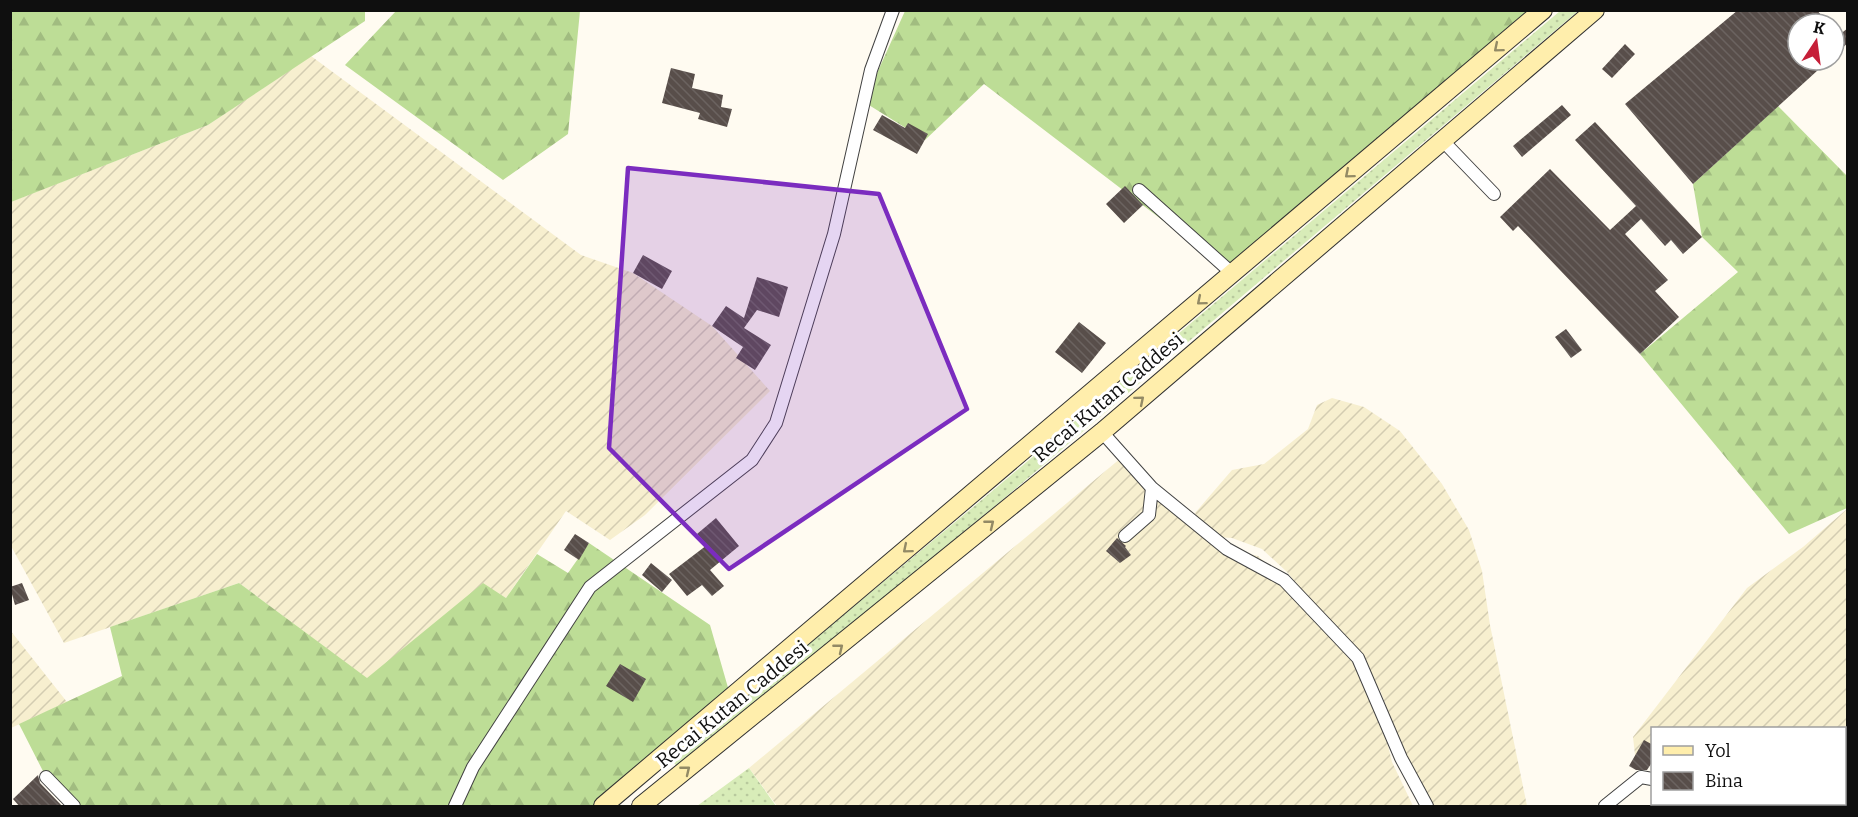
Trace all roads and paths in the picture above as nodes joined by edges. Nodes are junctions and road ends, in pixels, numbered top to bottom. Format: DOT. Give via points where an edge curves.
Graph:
graph roads {
  1 [pos="893,10"];
  2 [pos="1543,10"];
  3 [pos="1596,10"];
  4 [pos="1443,141"];
  5 [pos="1139,190"];
  6 [pos="1494,194"];
  7 [pos="1233,273"];
  8 [pos="1102,432"];
  9 [pos="1152,488"];
  10 [pos="1125,536"];
  11 [pos="46,777"];
  12 [pos="1651,779"];
  13 [pos="74,807"];
  14 [pos="455,807"];
  15 [pos="603,807"];
  16 [pos="641,807"];
  17 [pos="1427,807"];
  18 [pos="1605,807"];
  1 -- 14 [label="street" via="871,70 834,234 776,423 752,460 590,587 473,767"];
  2 -- 7 [label="main road, Recai Kutan Caddesi, one-way"];
  3 -- 4 [label="main road, Recai Kutan Caddesi"];
  4 -- 6 [label="street"];
  8 -- 4 [label="main road, Recai Kutan Caddesi, one-way"];
  5 -- 7 [label="street"];
  7 -- 15 [label="main road, Recai Kutan Caddesi, one-way"];
  8 -- 9 [label="street"];
  16 -- 8 [label="main road, Recai Kutan Caddesi, one-way"];
  9 -- 10 [label="street" via="1149,515"];
  9 -- 17 [label="street" via="1227,549 1284,580 1358,658 1401,758"];
  11 -- 13 [label="street"];
  12 -- 18 [label="street" via="1641,777"];
}
